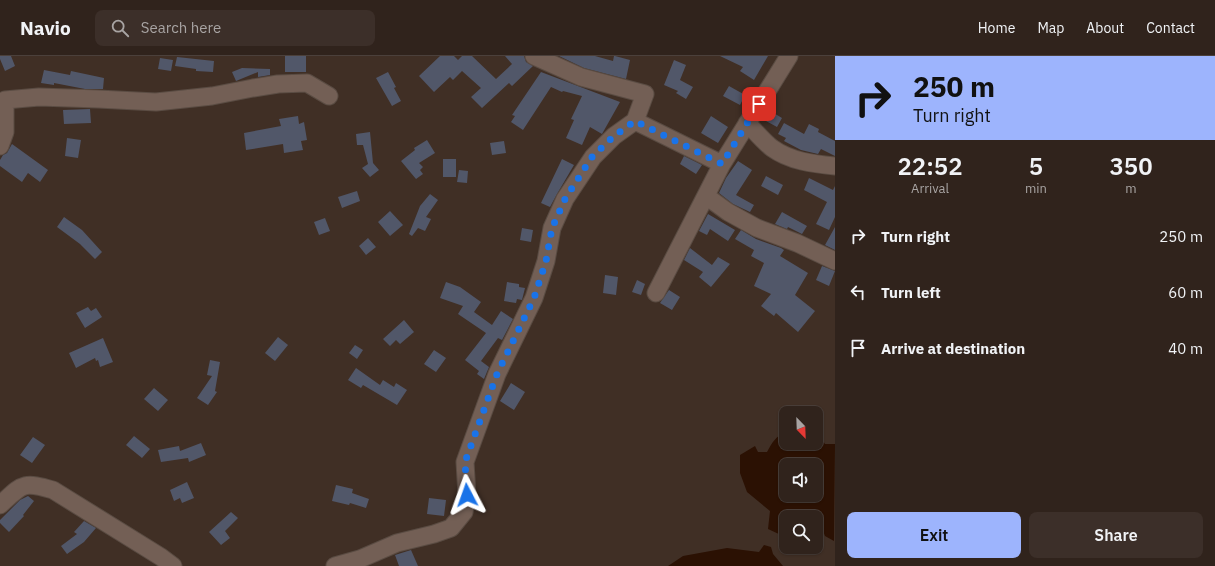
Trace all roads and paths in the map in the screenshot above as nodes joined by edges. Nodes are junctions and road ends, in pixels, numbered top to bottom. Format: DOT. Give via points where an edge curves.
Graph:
graph roads {
  1 [pos="534,56"];
  2 [pos="789,56"];
  3 [pos="3,92"];
  4 [pos="329,96"];
  5 [pos="635,121"];
  6 [pos="747,123"];
  7 [pos="0,146"];
  8 [pos="722,164"];
  9 [pos="835,166"];
  10 [pos="706,196"];
  11 [pos="835,261"];
  12 [pos="656,293"];
  13 [pos="0,505"];
  14 [pos="173,566"];
  15 [pos="335,566"];
  1 -- 5 [label="street" via="581,78 645,94"];
  2 -- 6 [label="street"];
  3 -- 4 [label="street" via="39,97 156,102 212,96 272,85 307,83"];
  3 -- 7 [label="street" via="5,132"];
  5 -- 8 [label="street"];
  5 -- 15 [label="street" via="592,157 565,199 552,228 546,261 534,298 497,374 465,462 467,495 464,512 451,528 397,543 360,559"];
  6 -- 8 [label="street"];
  6 -- 9 [label="street" via="772,148 788,157"];
  8 -- 10 [label="street"];
  10 -- 11 [label="street" via="756,228"];
  10 -- 12 [label="street"];
  13 -- 14 [label="street" via="21,486 34,484 53,490"];
}
